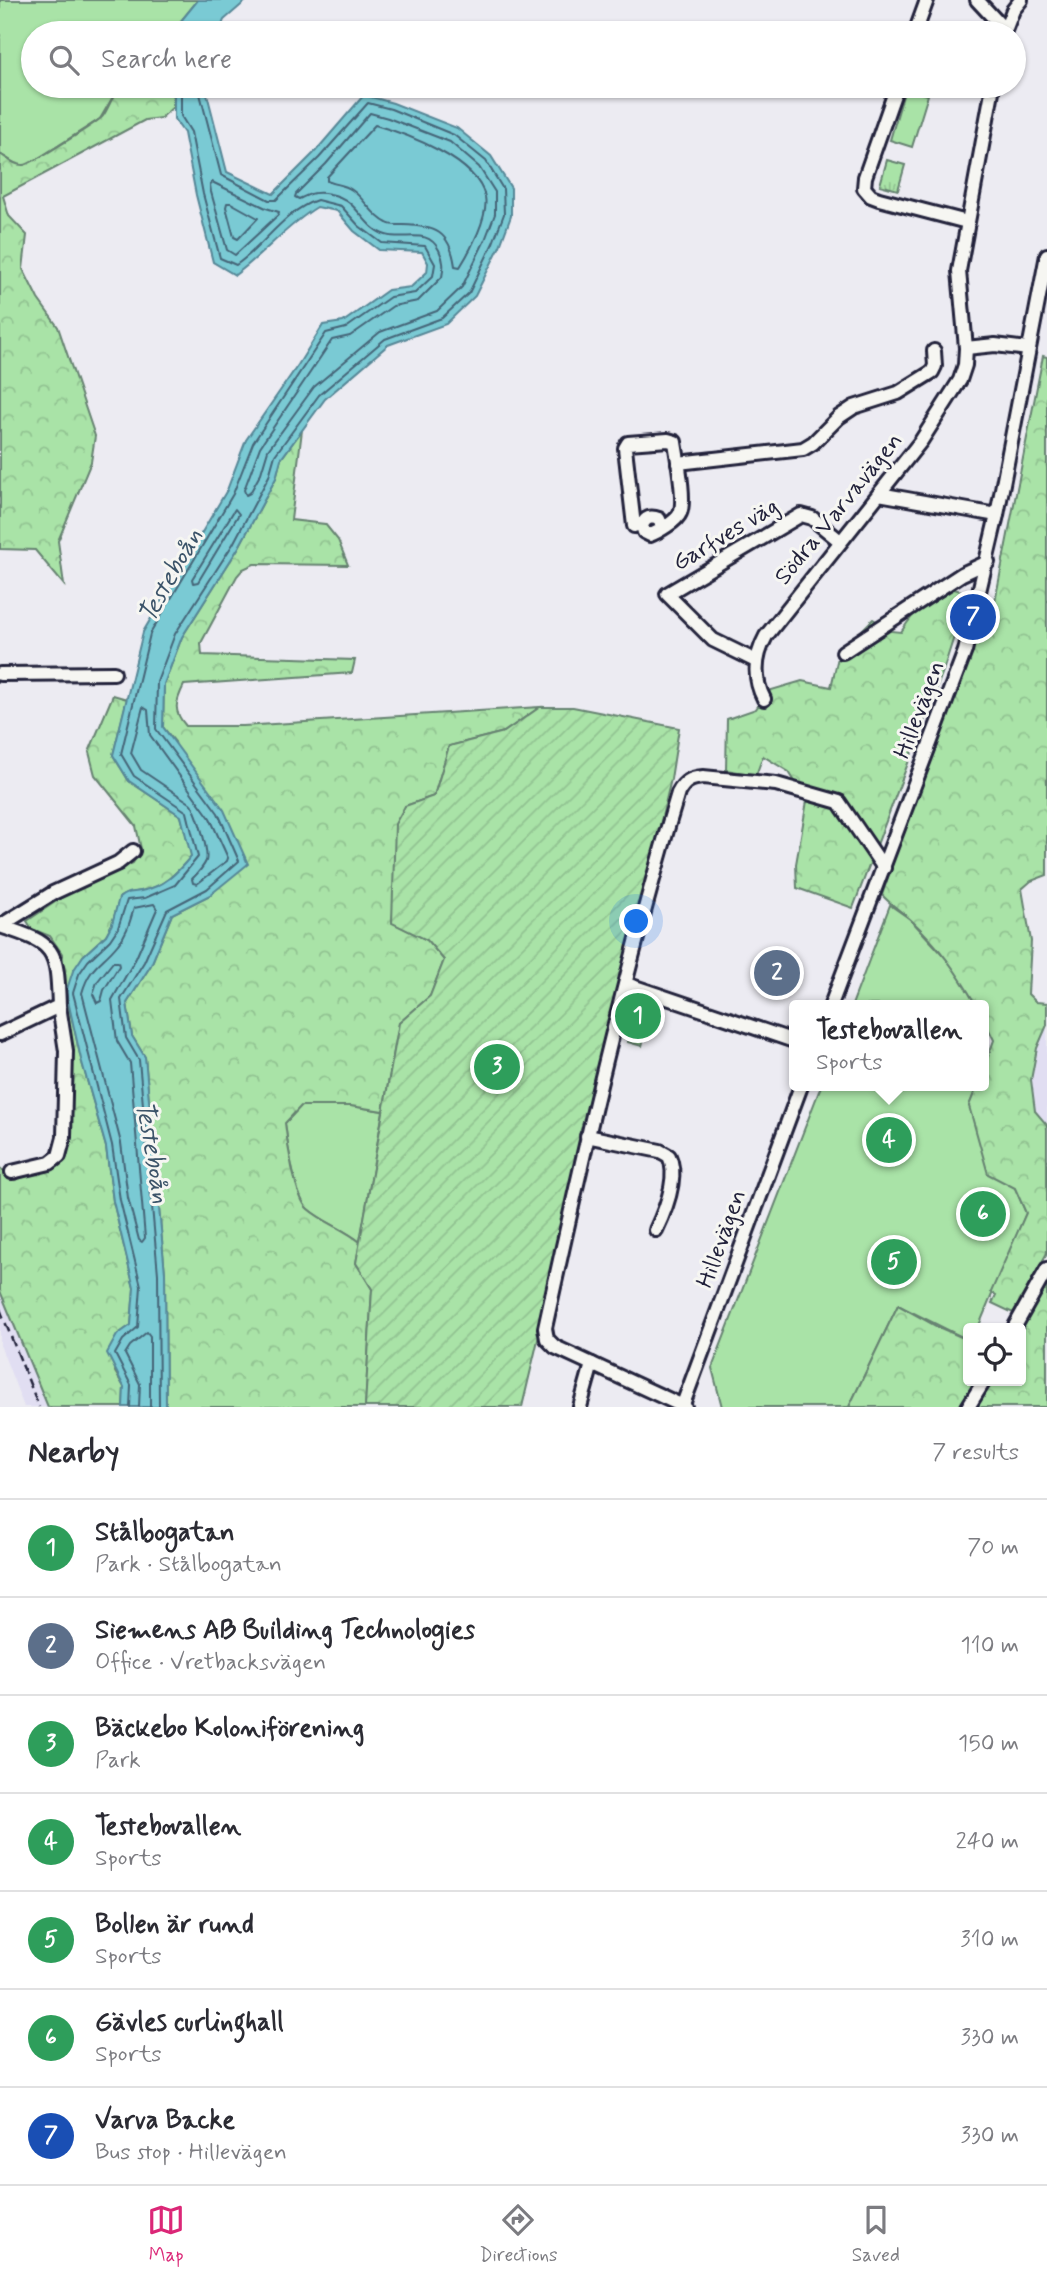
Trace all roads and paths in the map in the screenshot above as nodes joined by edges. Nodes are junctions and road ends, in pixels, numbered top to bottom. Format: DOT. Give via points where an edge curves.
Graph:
graph roads {
  1 [pos="927,0"];
  2 [pos="977,0"];
  3 [pos="1021,0"];
  4 [pos="919,21"];
  5 [pos="995,21"];
  6 [pos="1008,21"];
  7 [pos="893,98"];
  8 [pos="991,98"];
  9 [pos="967,222"];
  10 [pos="1047,255"];
  11 [pos="966,348"];
  12 [pos="1028,349"];
  13 [pos="934,351"];
  14 [pos="678,463"];
  15 [pos="879,494"];
  16 [pos="997,515"];
  17 [pos="634,526"];
  18 [pos="662,527"];
  19 [pos="840,541"];
  20 [pos="988,562"];
  21 [pos="843,652"];
  22 [pos="756,661"];
  23 [pos="114,673"];
  24 [pos="0,674"];
  25 [pos="764,699"];
  26 [pos="134,851"];
  27 [pos="884,868"];
  28 [pos="0,926"];
  29 [pos="626,984"];
  30 [pos="833,1000"];
  31 [pos="59,1006"];
  32 [pos="0,1034"];
  33 [pos="789,1039"];
  34 [pos="799,1091"];
  35 [pos="587,1136"];
  36 [pos="12,1172"];
  37 [pos="656,1230"];
  38 [pos="1047,1269"];
  39 [pos="1017,1323"];
  40 [pos="592,1364"];
  41 [pos="981,1386"];
  42 [pos="683,1406"];
  43 [pos="580,1407"];
  44 [pos="968,1407"];
  1 -- 4 [label="street"];
  2 -- 5 [label="street"];
  3 -- 6 [label="street"];
  7 -- 9 [label="street" via="864,188 879,199"];
  8 -- 9 [label="street, Södra Varvavägen"];
  9 -- 11 [label="street, Södra Varvavägen" via="959,271"];
  10 -- 12 [label="street, Hillevägen"];
  11 -- 12 [label="street"];
  11 -- 15 [label="street, Södra Varvavägen" via="963,373 940,413"];
  12 -- 16 [label="street, Hillevägen"];
  13 -- 14 [label="street" via="932,372 898,393 853,407 803,449"];
  14 -- 17 [label="street" via="675,442 628,443"];
  14 -- 18 [label="street" via="682,507 679,516"];
  15 -- 16 [label="street"];
  15 -- 19 [label="street, Södra Varvavägen"];
  16 -- 20 [label="street, Hillevägen"];
  19 -- 22 [label="street, Södra Varvavägen" via="775,622"];
  19 -- 22 [label="street, Garfves väg" via="812,518 801,515 664,591 713,640"];
  20 -- 21 [label="street" via="962,574"];
  20 -- 27 [label="street, Hillevägen" via="965,651"];
  22 -- 25 [label="street"];
  23 -- 24 [label="street"];
  26 -- 28 [label="street"];
  27 -- 29 [label="street" via="839,802 758,781 703,777 686,782 671,815"];
  27 -- 30 [label="street, Hillevägen"];
  28 -- 31 [label="street" via="33,936 50,949 55,958"];
  29 -- 33 [label="street"];
  29 -- 35 [label="street"];
  31 -- 32 [label="street"];
  31 -- 36 [label="street" via="66,1051 64,1137 59,1156 50,1163"];
  34 -- 42 [label="street, Hillevägen"];
  35 -- 37 [label="street" via="669,1156 669,1198"];
  35 -- 40 [label="street" via="545,1328 550,1344"];
  38 -- 39 [label="street"];
  40 -- 42 [label="street"];
  40 -- 43 [label="street"];
  41 -- 44 [label="street"];
}
